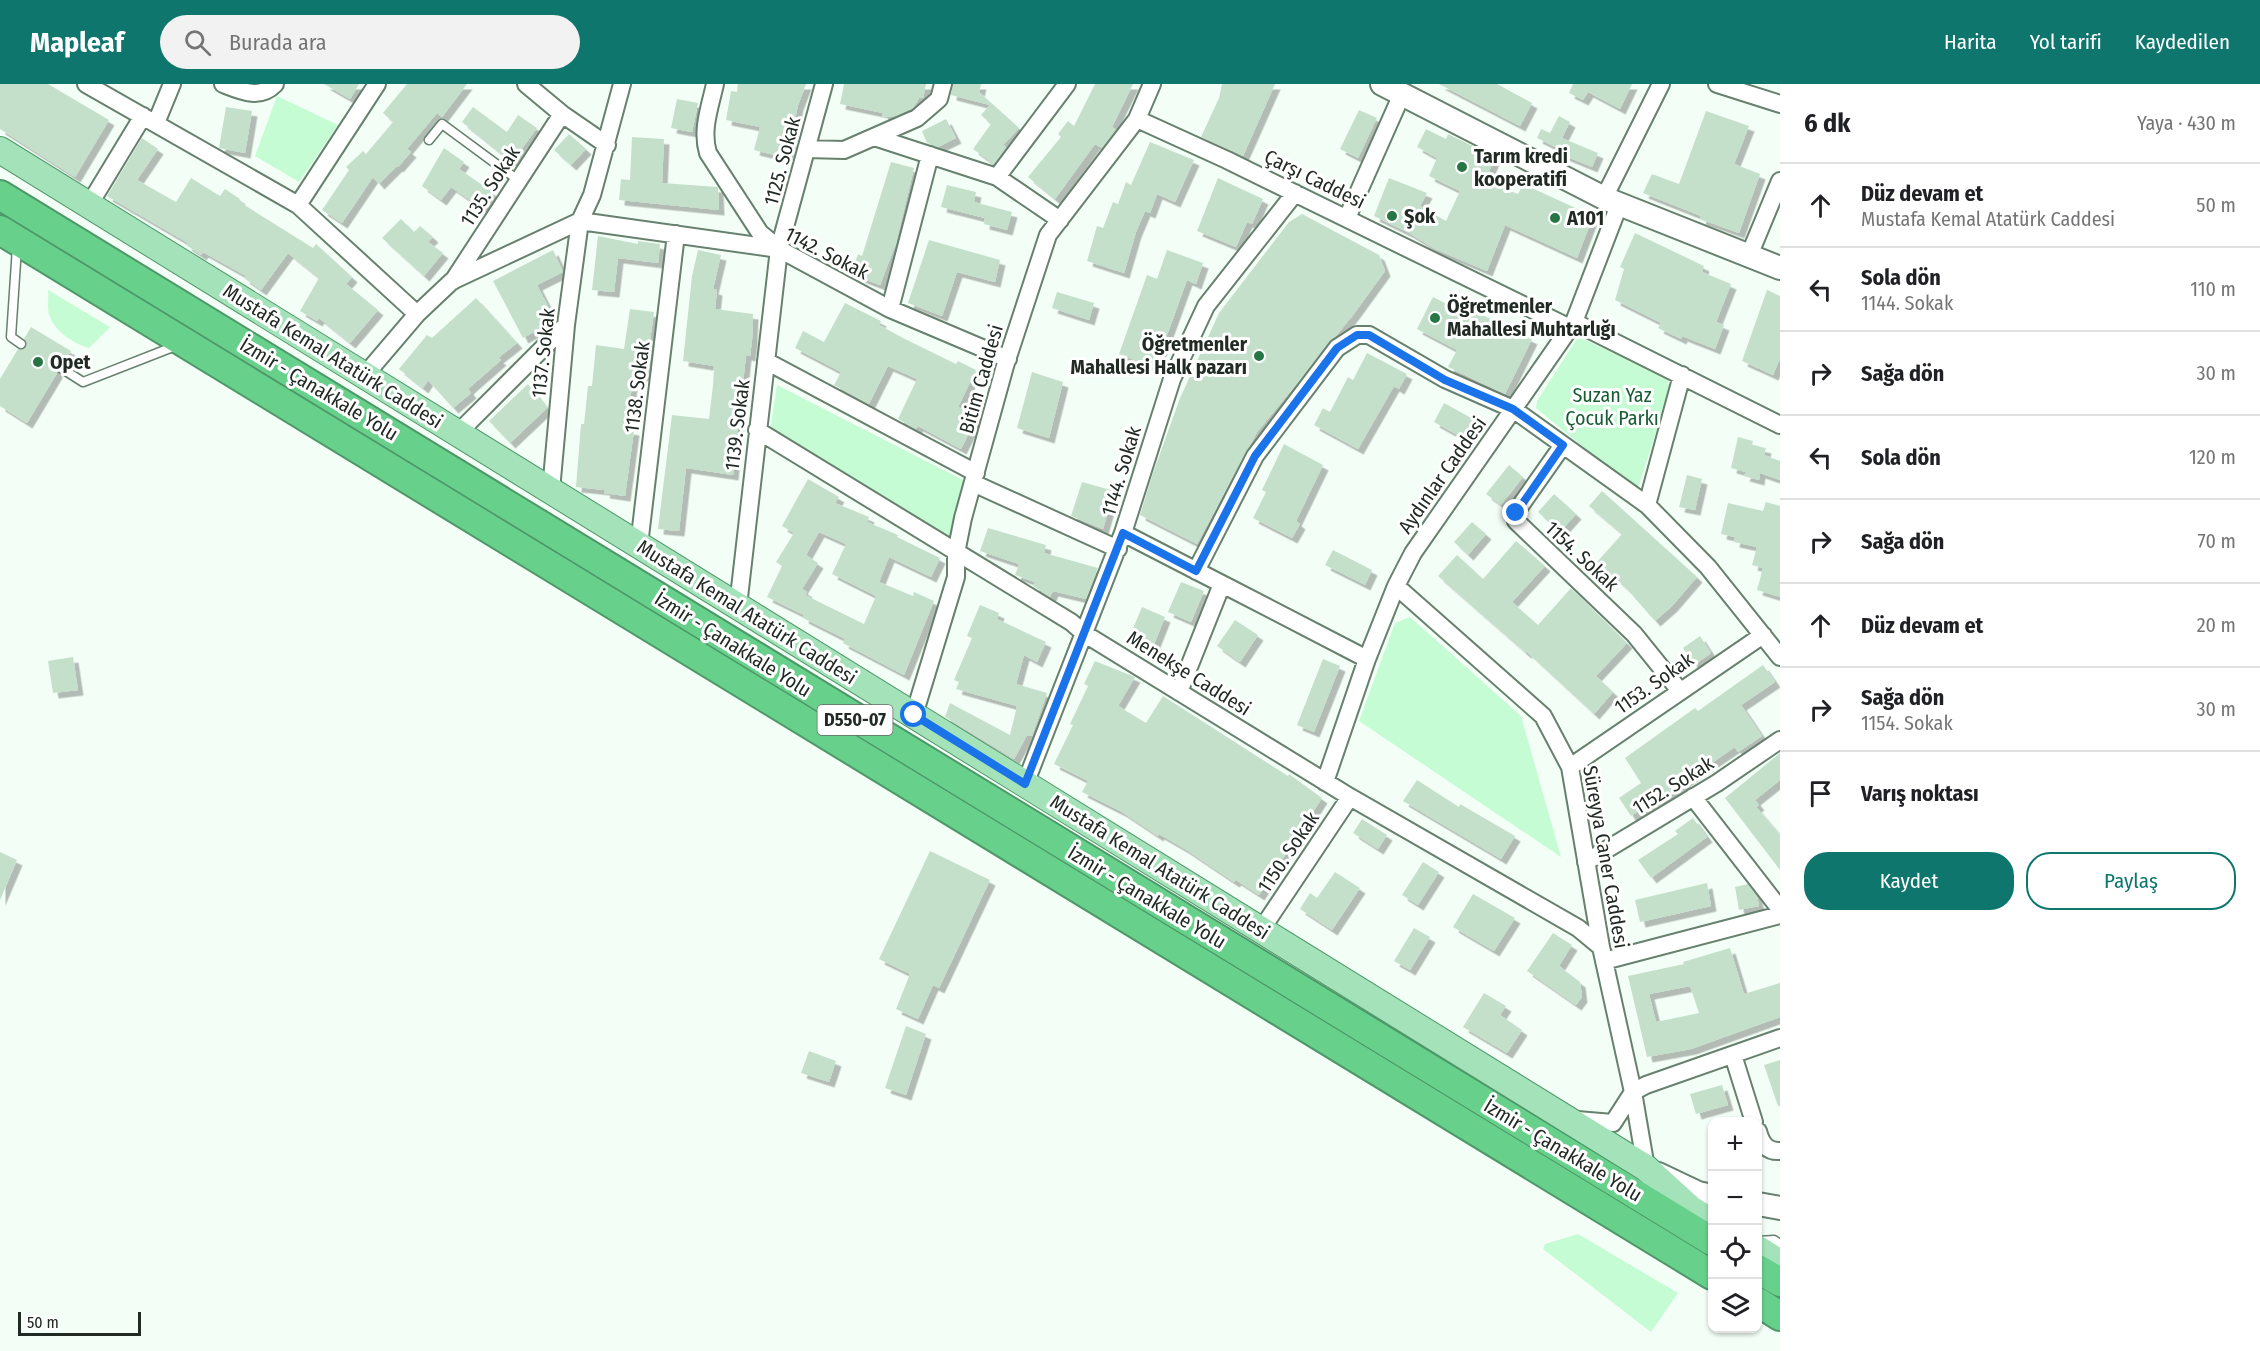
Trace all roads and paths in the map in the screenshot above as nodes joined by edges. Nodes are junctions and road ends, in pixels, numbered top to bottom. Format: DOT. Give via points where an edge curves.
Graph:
graph roads {
  1 [pos="86,84"];
  2 [pos="172,84"];
  3 [pos="223,84"];
  4 [pos="275,84"];
  5 [pos="377,84"];
  6 [pos="526,84"];
  7 [pos="622,84"];
  8 [pos="715,84"];
  9 [pos="824,84"];
  10 [pos="943,84"];
  11 [pos="1152,84"];
  12 [pos="1661,84"];
  13 [pos="1717,84"];
  14 [pos="1062,86"];
  15 [pos="1392,89"];
  16 [pos="1780,104"];
  17 [pos="562,114"];
  18 [pos="1137,119"];
  19 [pos="150,120"];
  20 [pos="874,137"];
  21 [pos="429,140"];
  22 [pos="607,145"];
  23 [pos="807,149"];
  24 [pos="0,150"];
  25 [pos="930,155"];
  26 [pos="997,177"];
  27 [pos="518,180"];
  28 [pos="1780,181"];
  29 [pos="1295,193"];
  30 [pos="0,195"];
  31 [pos="1612,202"];
  32 [pos="89,205"];
  33 [pos="298,205"];
  34 [pos="1347,218"];
  35 [pos="580,220"];
  36 [pos="1060,220"];
  37 [pos="676,234"];
  38 [pos="9,235"];
  39 [pos="779,249"];
  40 [pos="1749,258"];
  41 [pos="1780,268"];
  42 [pos="452,281"];
  43 [pos="890,309"];
  44 [pos="417,314"];
  45 [pos="566,325"];
  46 [pos="1572,325"];
  47 [pos="186,341"];
  48 [pos="21,344"];
  49 [pos="1008,359"];
  50 [pos="766,361"];
  51 [pos="61,368"];
  52 [pos="365,375"];
  53 [pos="1682,375"];
  54 [pos="1513,409"];
  55 [pos="1780,424"];
  56 [pos="757,430"];
  57 [pos="458,433"];
  58 [pos="1563,445"];
  59 [pos="974,478"];
  60 [pos="551,490"];
  61 [pos="1647,505"];
  62 [pos="1120,541"];
  63 [pos="639,545"];
  64 [pos="956,553"];
  65 [pos="1196,571"];
  66 [pos="1222,584"];
  67 [pos="1396,586"];
  68 [pos="738,606"];
  69 [pos="1085,634"];
  70 [pos="1763,635"];
  71 [pos="1780,657"];
  72 [pos="1367,659"];
  73 [pos="1680,691"];
  74 [pos="1179,692"];
  75 [pos="914,715"];
  76 [pos="1780,740"];
  77 [pos="1570,767"];
  78 [pos="1325,782"];
  79 [pos="1025,784"];
  80 [pos="1350,797"];
  81 [pos="1693,797"];
  82 [pos="1586,862"];
  83 [pos="1780,909"];
  84 [pos="1780,915"];
  85 [pos="1261,930"];
  86 [pos="1602,954"];
  87 [pos="1780,1038"];
  88 [pos="1733,1055"];
  89 [pos="1633,1092"];
  90 [pos="1752,1117"];
  91 [pos="1567,1119"];
  92 [pos="1762,1140"];
  93 [pos="1780,1151"];
  94 [pos="1646,1168"];
  95 [pos="1708,1195"];
  96 [pos="1762,1205"];
  97 [pos="1780,1208"];
  98 [pos="1708,1219"];
  99 [pos="1680,1222"];
  100 [pos="1708,1238"];
  101 [pos="1762,1241"];
  102 [pos="1780,1244"];
  103 [pos="1762,1252"];
  104 [pos="1780,1263"];
  105 [pos="1762,1271"];
  106 [pos="1708,1272"];
  107 [pos="1780,1282"];
  108 [pos="1762,1305"];
  109 [pos="1780,1316"];
  1 -- 19 [label="street"];
  2 -- 19 [label="street"];
  3 -- 4 [label="street" via="247,93 264,92"];
  5 -- 33 [label="street"];
  6 -- 17 [label="street"];
  7 -- 22 [label="street, 1137. Sokak"];
  8 -- 39 [label="street" via="705,127 708,153 760,233"];
  9 -- 23 [label="street, 1125. Sokak"];
  10 -- 20 [label="street" via="939,99 917,118"];
  11 -- 18 [label="street, Bitim Caddesi"];
  12 -- 31 [label="street, Aydınlar Caddesi"];
  13 -- 16 [label="street"];
  14 -- 26 [label="street"];
  15 -- 31 [label="main road"];
  15 -- 34 [label="street"];
  17 -- 22 [label="street"];
  17 -- 27 [label="street, 1135. Sokak"];
  18 -- 29 [label="street, Çarşı Caddesi"];
  18 -- 36 [label="street, Bitim Caddesi"];
  19 -- 32 [label="street"];
  19 -- 33 [label="street"];
  20 -- 23 [label="street" via="844,150"];
  20 -- 25 [label="street"];
  21 -- 27 [label="lane" via="441,124"];
  22 -- 35 [label="street, 1137. Sokak"];
  23 -- 39 [label="street, 1125. Sokak"];
  24 -- 32 [label="main road, Mustafa Kemal Atatürk Caddesi"];
  25 -- 26 [label="street"];
  25 -- 43 [label="street"];
  26 -- 36 [label="street"];
  27 -- 42 [label="street, 1135. Sokak"];
  28 -- 40 [label="street"];
  29 -- 34 [label="street, Çarşı Caddesi"];
  29 -- 62 [label="street, 1144. Sokak" via="1206,306 1172,379"];
  30 -- 99 [label="highway, İzmir - Çanakkale Yolu / D550-07"];
  31 -- 40 [label="main road"];
  31 -- 46 [label="street, Aydınlar Caddesi"];
  32 -- 52 [label="main road, Mustafa Kemal Atatürk Caddesi"];
  33 -- 44 [label="street"];
  34 -- 46 [label="street, Çarşı Caddesi"];
  35 -- 37 [label="street, 1142. Sokak"];
  35 -- 42 [label="street"];
  35 -- 45 [label="street, 1137. Sokak"];
  36 -- 49 [label="street, Bitim Caddesi" via="1048,235"];
  37 -- 39 [label="street, 1142. Sokak"];
  37 -- 63 [label="street, 1138. Sokak"];
  38 -- 47 [label="highway, İzmir - Çanakkale Yolu / D550-07"];
  38 -- 48 [label="lane" via="11,337"];
  39 -- 43 [label="street, 1142. Sokak"];
  39 -- 50 [label="street, 1139. Sokak"];
  40 -- 41 [label="main road"];
  42 -- 44 [label="street"];
  43 -- 49 [label="street, 1142. Sokak"];
  44 -- 52 [label="street"];
  45 -- 57 [label="street"];
  45 -- 60 [label="street, 1137. Sokak"];
  46 -- 53 [label="street, Çarşı Caddesi"];
  46 -- 54 [label="street, Aydınlar Caddesi"];
  47 -- 51 [label="lane" via="83,382"];
  47 -- 106 [label="highway, İzmir - Çanakkale Yolu / D550-07"];
  49 -- 59 [label="street, Bitim Caddesi"];
  50 -- 56 [label="street, 1139. Sokak"];
  50 -- 59 [label="street"];
  52 -- 57 [label="main road, Mustafa Kemal Atatürk Caddesi"];
  53 -- 55 [label="street, Çarşı Caddesi"];
  53 -- 61 [label="street"];
  54 -- 58 [label="street"];
  54 -- 65 [label="street" via="1445,380 1369,335 1346,340 1255,456"];
  54 -- 67 [label="street, Aydınlar Caddesi" via="1413,553"];
  56 -- 64 [label="street, Menekşe Caddesi"];
  56 -- 68 [label="street, 1139. Sokak"];
  57 -- 60 [label="main road, Mustafa Kemal Atatürk Caddesi"];
  58 -- 61 [label="street"];
  58 -- 73 [label="street, 1154. Sokak" via="1518,509 1516,522 1634,634"];
  59 -- 62 [label="street"];
  59 -- 64 [label="street, Bitim Caddesi"];
  60 -- 63 [label="main road, Mustafa Kemal Atatürk Caddesi"];
  61 -- 70 [label="street" via="1708,567"];
  62 -- 65 [label="street"];
  62 -- 69 [label="street, 1144. Sokak"];
  63 -- 68 [label="main road, Mustafa Kemal Atatürk Caddesi"];
  64 -- 69 [label="street, Menekşe Caddesi"];
  64 -- 75 [label="street, Bitim Caddesi" via="956,577"];
  65 -- 66 [label="street"];
  66 -- 72 [label="street"];
  66 -- 74 [label="street"];
  67 -- 72 [label="street, Aydınlar Caddesi"];
  67 -- 77 [label="street, Süreyya Caner Caddesi" via="1543,716"];
  68 -- 75 [label="main road, Mustafa Kemal Atatürk Caddesi"];
  69 -- 74 [label="street, Menekşe Caddesi"];
  69 -- 79 [label="street, 1144. Sokak"];
  70 -- 71 [label="street"];
  70 -- 73 [label="street, 1153. Sokak"];
  72 -- 78 [label="street, Aydınlar Caddesi"];
  73 -- 77 [label="street, 1153. Sokak"];
  74 -- 78 [label="street, Menekşe Caddesi"];
  75 -- 79 [label="main road, Mustafa Kemal Atatürk Caddesi"];
  76 -- 81 [label="street, 1152. Sokak"];
  77 -- 82 [label="street, Süreyya Caner Caddesi"];
  78 -- 80 [label="street, Menekşe Caddesi"];
  79 -- 85 [label="main road, Mustafa Kemal Atatürk Caddesi"];
  80 -- 85 [label="street, 1150. Sokak"];
  80 -- 86 [label="street, Menekşe Caddesi" via="1578,928"];
  81 -- 82 [label="street, 1152. Sokak"];
  81 -- 83 [label="street"];
  82 -- 86 [label="street, Süreyya Caner Caddesi"];
  84 -- 86 [label="street"];
  85 -- 91 [label="main road, Mustafa Kemal Atatürk Caddesi"];
  86 -- 89 [label="street, Süreyya Caner Caddesi"];
  87 -- 88 [label="street"];
  88 -- 89 [label="street"];
  88 -- 90 [label="street"];
  89 -- 91 [label="street" via="1613,1123"];
  89 -- 94 [label="street, Süreyya Caner Caddesi"];
  91 -- 94 [label="main road, Mustafa Kemal Atatürk Caddesi"];
  92 -- 93 [label="street" via="1770,1150"];
  94 -- 95 [label="main road"];
  94 -- 98 [label="main road, Mustafa Kemal Atatürk Caddesi" via="1691,1209"];
  94 -- 99 [label="main road"];
  96 -- 97 [label="main road"];
  99 -- 100 [label="highway, İzmir - Çanakkale Yolu / D550-07"];
  101 -- 102 [label="lane"];
  103 -- 104 [label="main road"];
  105 -- 107 [label="highway"];
  108 -- 109 [label="highway"];
}
